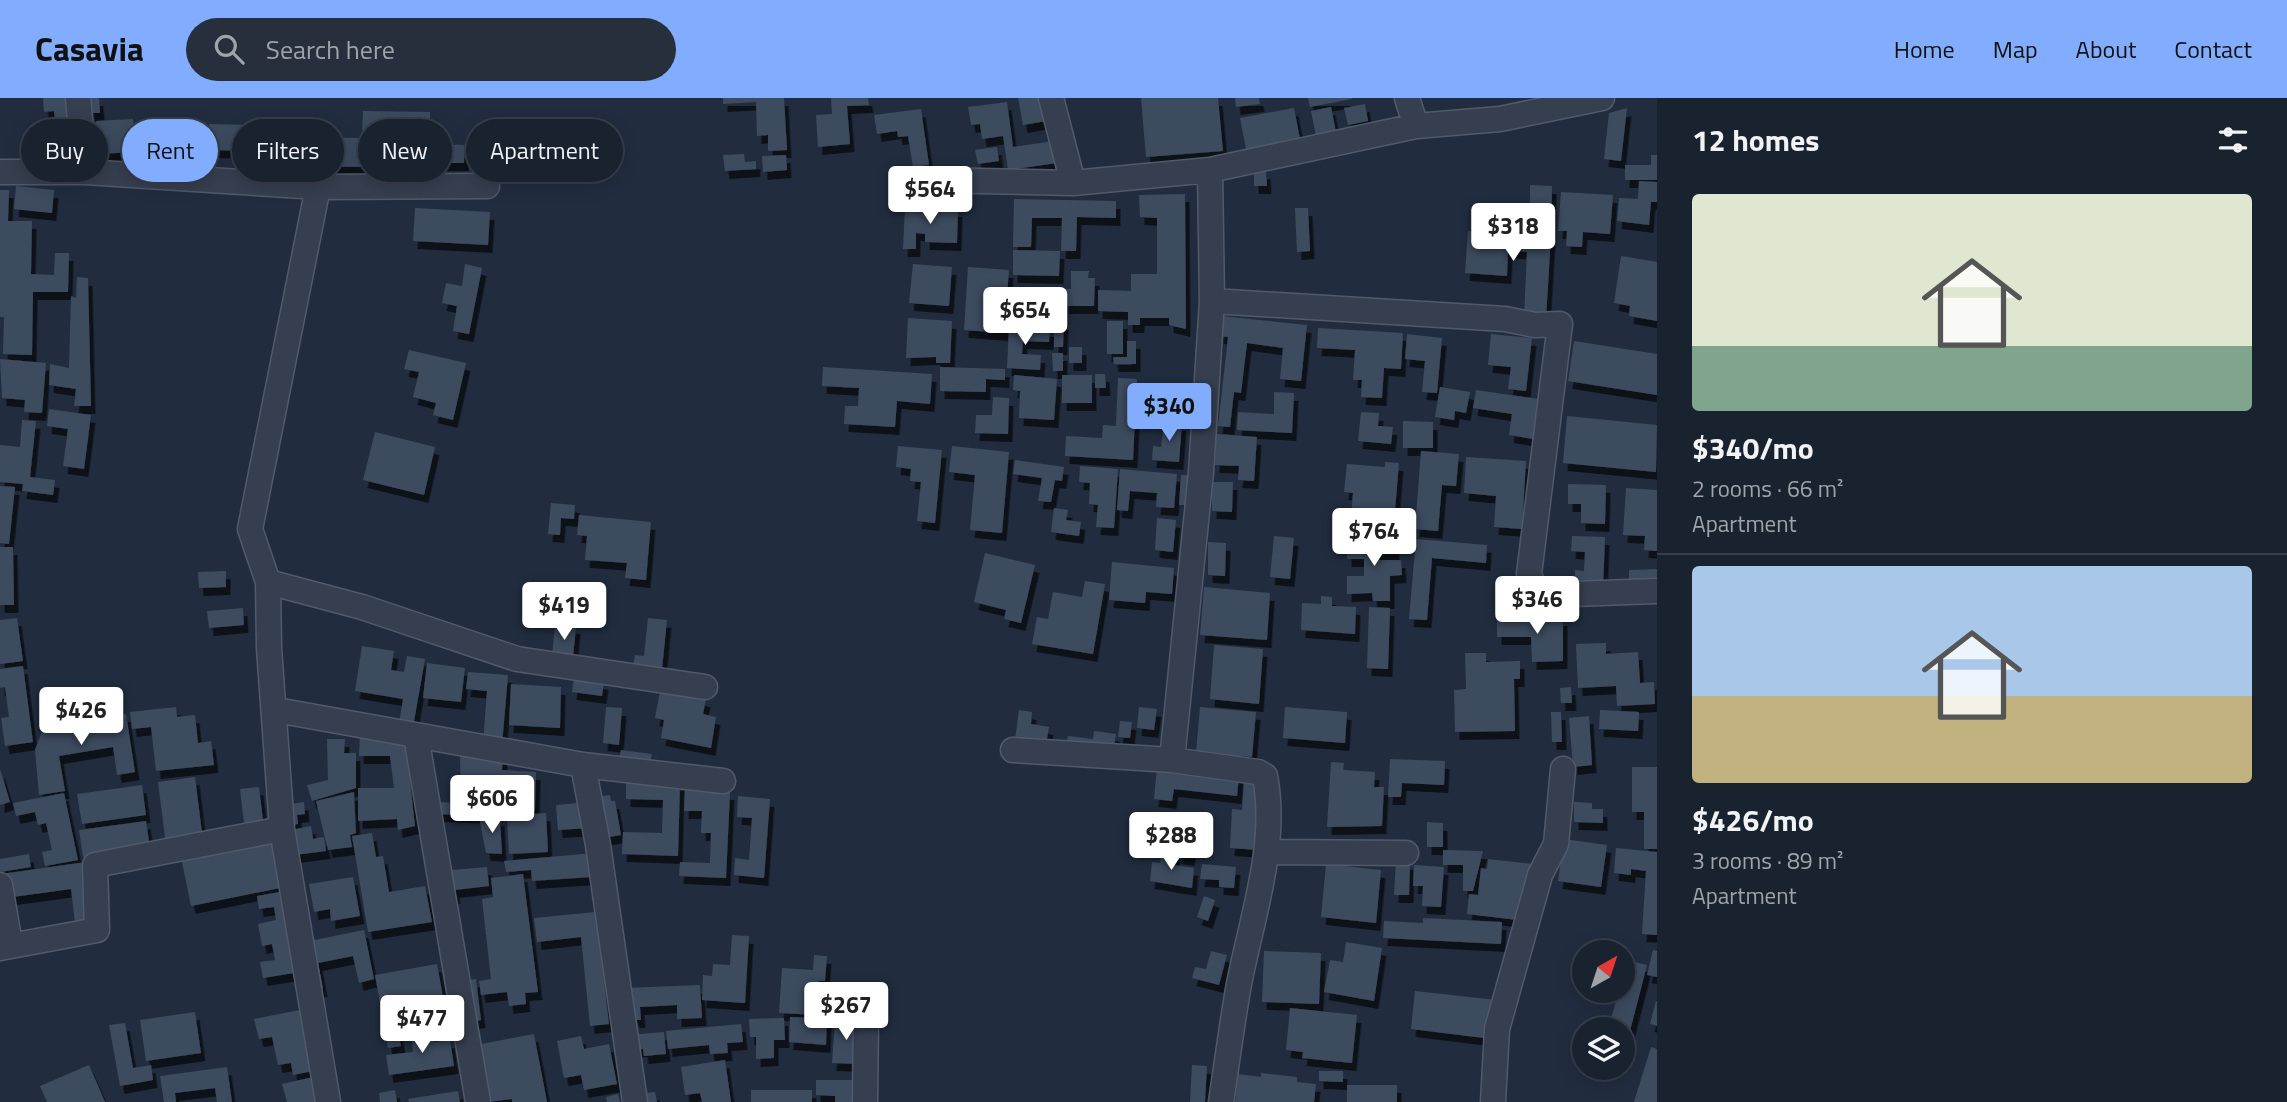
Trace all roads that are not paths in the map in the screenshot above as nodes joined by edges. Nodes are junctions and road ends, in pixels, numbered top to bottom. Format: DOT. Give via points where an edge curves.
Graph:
graph roads {
  1 [pos="78,98"];
  2 [pos="1051,98"];
  3 [pos="1408,98"];
  4 [pos="1602,98"];
  5 [pos="80,119"];
  6 [pos="1416,126"];
  7 [pos="1210,170"];
  8 [pos="0,172"];
  9 [pos="21,172"];
  10 [pos="108,173"];
  11 [pos="930,180"];
  12 [pos="1073,183"];
  13 [pos="318,187"];
  14 [pos="487,187"];
  15 [pos="1212,301"];
  16 [pos="268,582"];
  17 [pos="1657,591"];
  18 [pos="705,687"];
  19 [pos="276,710"];
  20 [pos="416,736"];
  21 [pos="1013,750"];
  22 [pos="1172,760"];
  23 [pos="583,765"];
  24 [pos="1563,769"];
  25 [pos="723,781"];
  26 [pos="282,829"];
  27 [pos="1266,852"];
  28 [pos="1406,853"];
  29 [pos="0,885"];
  30 [pos="5,947"];
  31 [pos="866,1016"];
  32 [pos="328,1102"];
  33 [pos="478,1102"];
  34 [pos="635,1102"];
  35 [pos="865,1102"];
  36 [pos="1221,1102"];
  37 [pos="1493,1102"];
  1 -- 5 [label="street"];
  2 -- 12 [label="street"];
  3 -- 6 [label="street"];
  4 -- 6 [label="street" via="1500,119"];
  6 -- 7 [label="street"];
  7 -- 12 [label="street"];
  7 -- 15 [label="street"];
  8 -- 9 [label="street"];
  10 -- 13 [label="street"];
  11 -- 12 [label="street"];
  13 -- 14 [label="street"];
  13 -- 16 [label="street" via="250,529"];
  15 -- 17 [label="street" via="1560,324 1529,574 1534,588 1545,595"];
  15 -- 22 [label="street" via="1198,513"];
  16 -- 18 [label="street" via="362,607 517,659"];
  16 -- 19 [label="street"];
  19 -- 20 [label="street"];
  19 -- 26 [label="street"];
  20 -- 23 [label="street"];
  20 -- 33 [label="street"];
  21 -- 22 [label="street"];
  22 -- 27 [label="street" via="1265,776"];
  23 -- 25 [label="street"];
  23 -- 34 [label="street"];
  24 -- 37 [label="street" via="1556,844 1540,875 1497,1029"];
  26 -- 30 [label="street" via="95,865 97,930"];
  26 -- 32 [label="street"];
  27 -- 28 [label="street"];
  27 -- 36 [label="street"];
  29 -- 30 [label="street"];
  31 -- 35 [label="street"];
}
